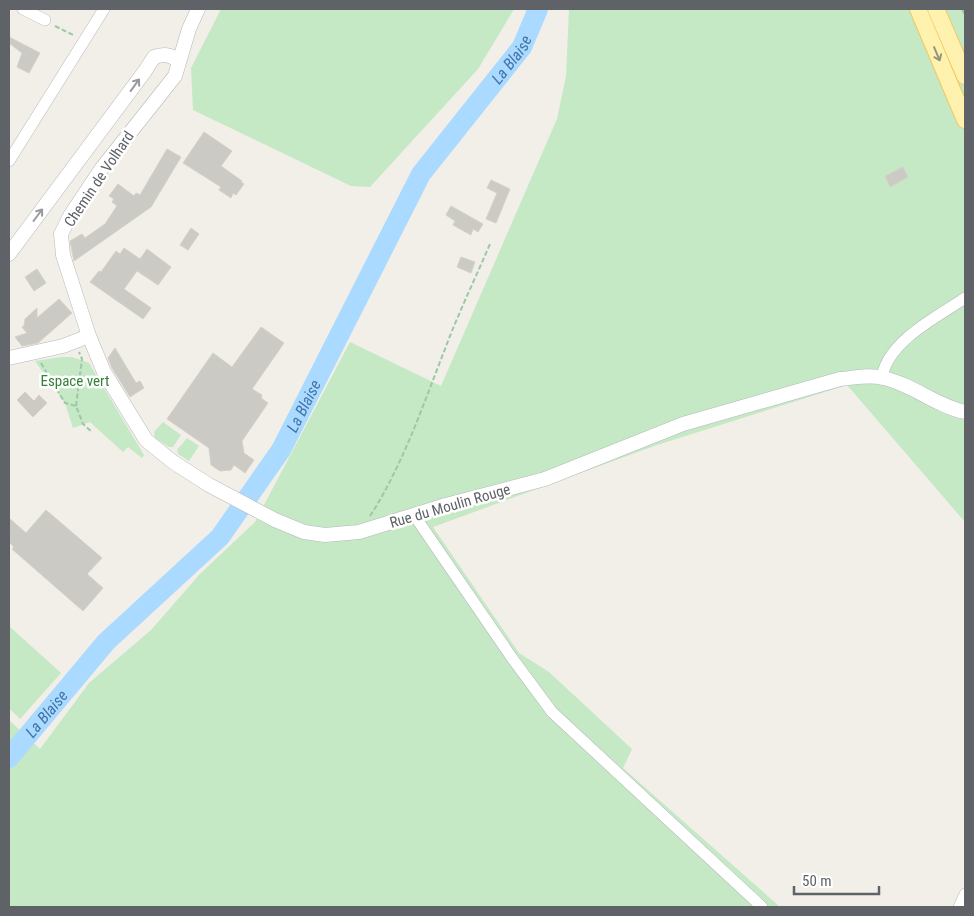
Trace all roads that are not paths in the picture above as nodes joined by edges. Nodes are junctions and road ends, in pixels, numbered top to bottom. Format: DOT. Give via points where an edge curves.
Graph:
graph roads {
  1 [pos="23,9"];
  2 [pos="104,9"];
  3 [pos="198,9"];
  4 [pos="918,9"];
  5 [pos="936,9"];
  6 [pos="45,20"];
  7 [pos="178,61"];
  8 [pos="965,76"];
  9 [pos="965,120"];
  10 [pos="9,161"];
  11 [pos="9,254"];
  12 [pos="965,298"];
  13 [pos="89,336"];
  14 [pos="9,358"];
  15 [pos="882,377"];
  16 [pos="965,412"];
  17 [pos="414,516"];
  18 [pos="965,894"];
  19 [pos="762,907"];
  20 [pos="958,907"];
  1 -- 6 [label="street"];
  2 -- 10 [label="street"];
  3 -- 7 [label="street, Chemin de Volhard"];
  4 -- 9 [label="main road, one-way"];
  5 -- 8 [label="main road"];
  11 -- 7 [label="street, Chemin de Volhard, one-way" via="154,57 164,54"];
  7 -- 13 [label="street, Chemin de Volhard" via="175,76 102,168 61,234 63,255"];
  12 -- 15 [label="street" via="900,344 886,362"];
  13 -- 14 [label="street" via="63,346"];
  13 -- 17 [label="street, Rue du Moulin Rouge" via="104,372 146,440 184,470 235,499 304,532 325,535 359,532"];
  15 -- 16 [label="street, Rue du Moulin Rouge" via="951,409"];
  15 -- 17 [label="street, Rue du Moulin Rouge" via="840,379 683,424 545,479"];
  17 -- 19 [label="street" via="552,712"];
  18 -- 20 [label="street"];
}
